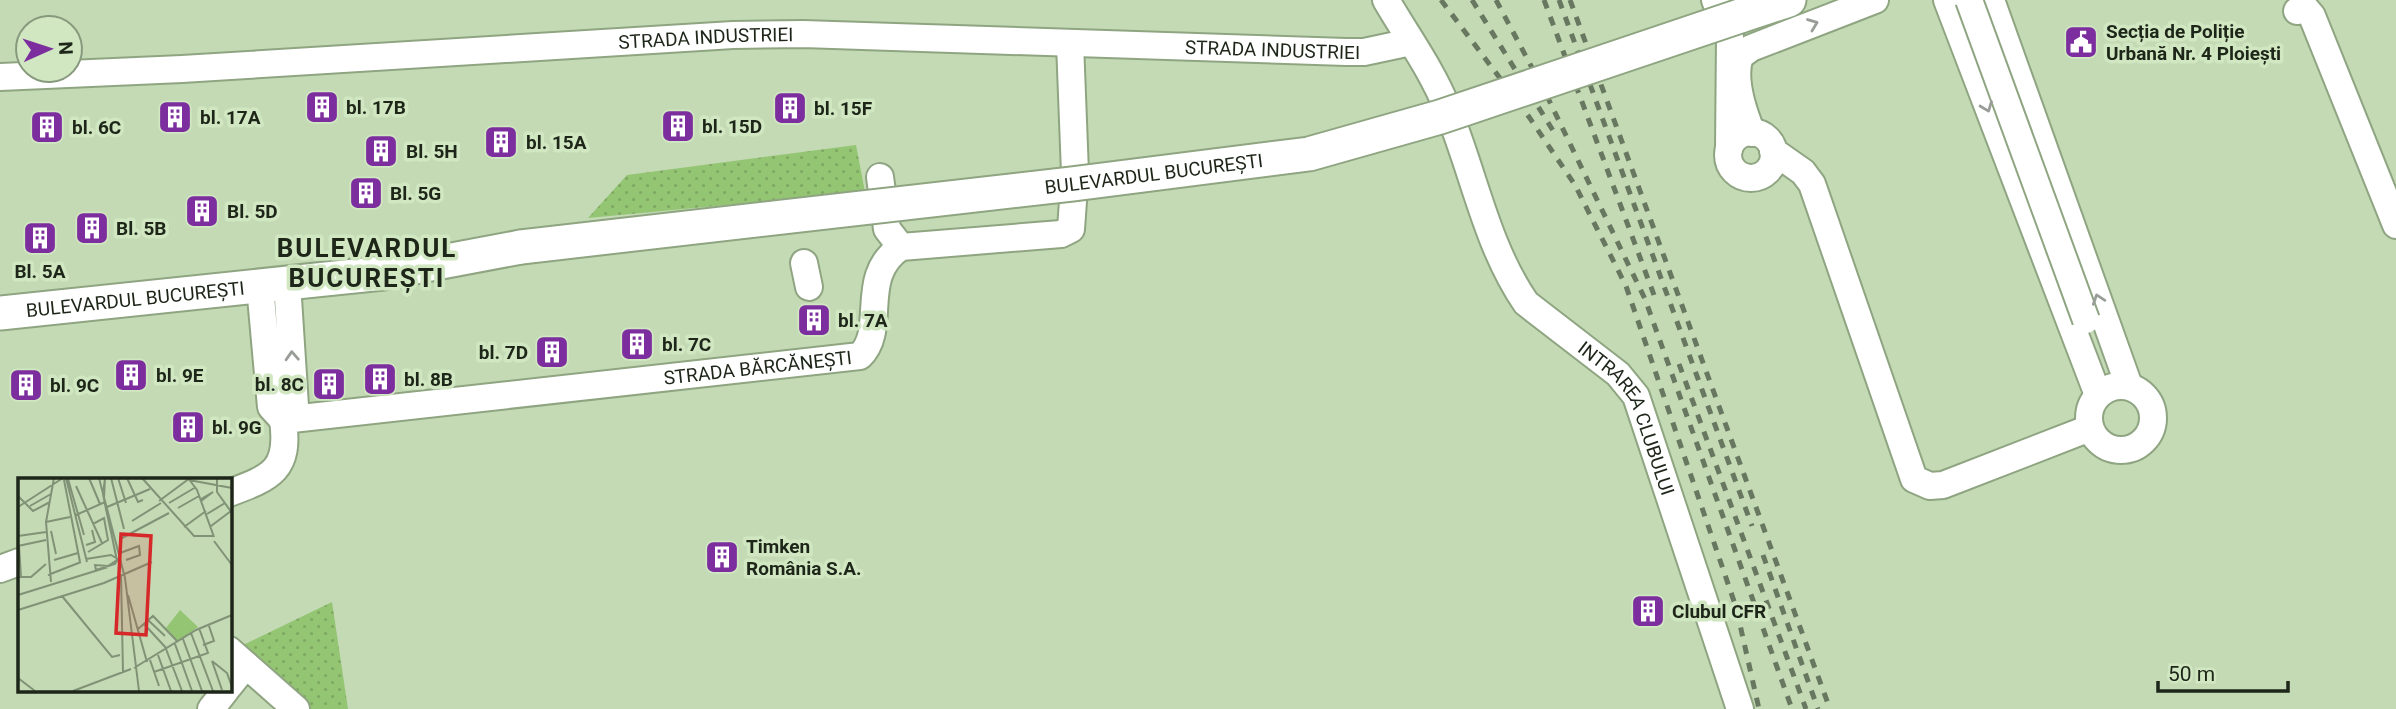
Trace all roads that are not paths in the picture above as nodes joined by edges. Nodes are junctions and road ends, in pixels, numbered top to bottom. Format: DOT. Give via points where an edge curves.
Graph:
graph roads {
  1 [pos="1386,0"];
  2 [pos="1789,0"];
  3 [pos="1875,0"];
  4 [pos="1947,0"];
  5 [pos="1969,0"];
  6 [pos="2297,11"];
  7 [pos="1740,20"];
  8 [pos="1986,28"];
  9 [pos="1410,42"];
  10 [pos="1070,43"];
  11 [pos="0,77"];
  12 [pos="1752,133"];
  13 [pos="1729,149"];
  14 [pos="1770,161"];
  15 [pos="880,177"];
  16 [pos="2396,225"];
  17 [pos="521,247"];
  18 [pos="901,247"];
  19 [pos="274,285"];
  20 [pos="0,293"];
  21 [pos="0,313"];
  22 [pos="2112,389"];
  23 [pos="283,420"];
  24 [pos="2090,428"];
  25 [pos="231,492"];
  26 [pos="18,562"];
  27 [pos="0,569"];
  28 [pos="238,658"];
  29 [pos="231,679"];
  30 [pos="225,692"];
  31 [pos="211,709"];
  32 [pos="296,709"];
  33 [pos="1740,709"];
  1 -- 9 [label="street, INTRAREA CLUBULUI"];
  2 -- 7 [label="main road, BULEVARDUL BUCUREȘTI"];
  7 -- 3 [label="street, one-way"];
  4 -- 8 [label="street"];
  5 -- 22 [label="street, bridge"];
  6 -- 16 [label="street" via="2306,9 2312,16"];
  7 -- 12 [label="street" via="1737,69"];
  7 -- 13 [label="street"];
  7 -- 17 [label="main road, BULEVARDUL BUCUREȘTI, bridge" via="1428,121 1309,154"];
  8 -- 22 [label="street, one-way"];
  22 -- 8 [label="street, one-way" via="2014,60"];
  9 -- 10 [label="street, STRADA INDUSTRIEI" via="1364,52"];
  9 -- 33 [label="street, INTRAREA CLUBULUI" via="1440,89 1500,258 1522,297 1618,374 1636,397"];
  10 -- 11 [label="street, STRADA INDUSTRIEI" via="733,36"];
  10 -- 18 [label="street" via="1075,173 1071,229 1061,234"];
  12 -- 13 [label="street" via="1737,138"];
  12 -- 14 [label="street" via="1766,139"];
  13 -- 14 [label="street" via="1730,166 1739,175 1753,178"];
  14 -- 24 [label="street" via="1802,193 1826,230 1914,479 1937,487"];
  15 -- 18 [label="street" via="887,229"];
  17 -- 19 [label="main road, BULEVARDUL BUCUREȘTI" via="444,264"];
  17 -- 20 [label="main road, BULEVARDUL BUCUREȘTI" via="380,252"];
  18 -- 23 [label="street, STRADA BĂRCĂNEȘTI" via="878,276 868,348 860,356"];
  19 -- 21 [label="main road, BULEVARDUL BUCUREȘTI"];
  19 -- 23 [label="street" via="271,407"];
  22 -- 24 [label="street" via="2089,414"];
  22 -- 24 [label="street" via="2144,395 2151,405 2152,426 2146,438 2136,447 2115,450 2103,445"];
  23 -- 25 [label="street" via="286,443 276,470 262,481"];
  26 -- 27 [label="street"];
  28 -- 29 [label="street"];
  28 -- 32 [label="street"];
  30 -- 31 [label="street"];
}
